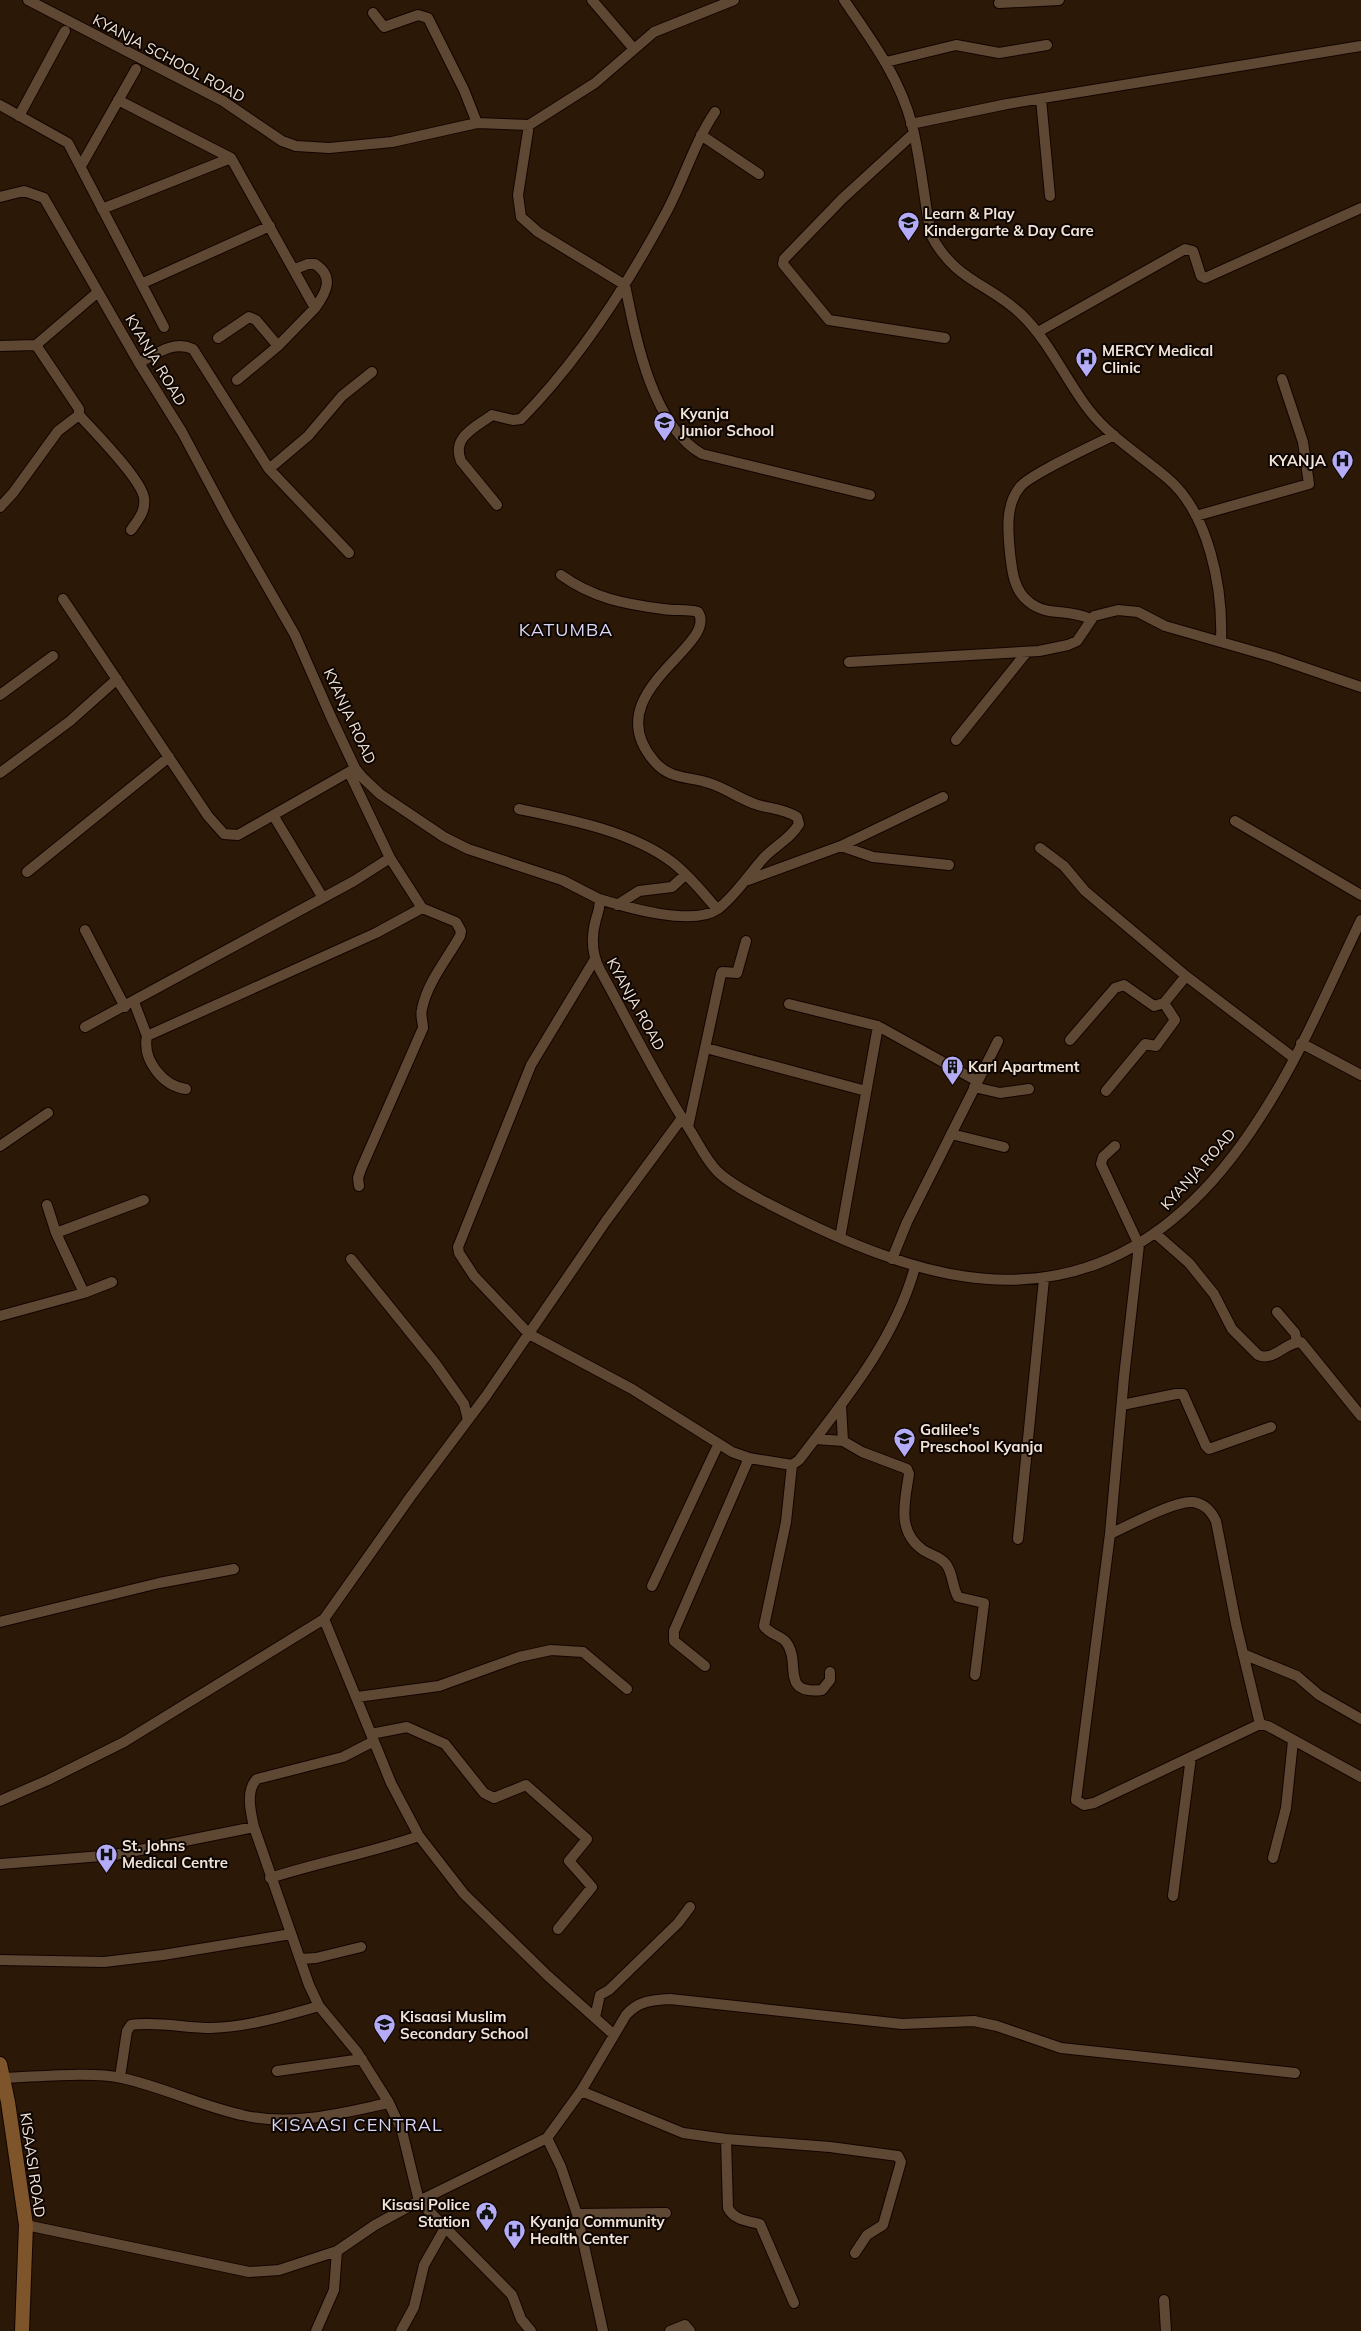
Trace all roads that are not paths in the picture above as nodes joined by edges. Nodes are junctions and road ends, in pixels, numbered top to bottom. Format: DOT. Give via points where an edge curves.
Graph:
graph roads {
  1 [pos="28,0"];
  2 [pos="592,0"];
  3 [pos="734,0"];
  4 [pos="844,0"];
  5 [pos="1059,0"];
  6 [pos="999,3"];
  7 [pos="373,13"];
  8 [pos="66,31"];
  9 [pos="1047,45"];
  10 [pos="1361,46"];
  11 [pos="634,49"];
  12 [pos="886,62"];
  13 [pos="136,69"];
  14 [pos="1041,99"];
  15 [pos="118,100"];
  16 [pos="0,105"];
  17 [pos="715,112"];
  18 [pos="19,116"];
  19 [pos="477,123"];
  20 [pos="528,125"];
  21 [pos="912,129"];
  22 [pos="701,135"];
  23 [pos="231,158"];
  24 [pos="81,166"];
  25 [pos="759,174"];
  26 [pos="1050,196"];
  27 [pos="0,197"];
  28 [pos="1361,208"];
  29 [pos="102,209"];
  30 [pos="270,226"];
  31 [pos="295,270"];
  32 [pos="142,283"];
  33 [pos="625,285"];
  34 [pos="98,292"];
  35 [pos="315,308"];
  36 [pos="164,327"];
  37 [pos="1038,332"];
  38 [pos="218,338"];
  39 [pos="945,338"];
  40 [pos="36,345"];
  41 [pos="0,346"];
  42 [pos="278,346"];
  43 [pos="139,363"];
  44 [pos="372,372"];
  45 [pos="1282,379"];
  46 [pos="237,380"];
  47 [pos="80,415"];
  48 [pos="1114,435"];
  49 [pos="269,470"];
  50 [pos="870,495"];
  51 [pos="497,505"];
  52 [pos="0,507"];
  53 [pos="1196,516"];
  54 [pos="131,530"];
  55 [pos="349,553"];
  56 [pos="561,575"];
  57 [pos="63,599"];
  58 [pos="1090,620"];
  59 [pos="1221,641"];
  60 [pos="1026,653"];
  61 [pos="53,656"];
  62 [pos="848,662"];
  63 [pos="117,679"];
  64 [pos="1361,687"];
  65 [pos="0,695"];
  66 [pos="956,740"];
  67 [pos="169,757"];
  68 [pos="352,770"];
  69 [pos="0,773"];
  70 [pos="944,797"];
  71 [pos="519,808"];
  72 [pos="273,814"];
  73 [pos="1234,821"];
  74 [pos="841,846"];
  75 [pos="1040,848"];
  76 [pos="390,858"];
  77 [pos="950,865"];
  78 [pos="27,872"];
  79 [pos="686,875"];
  80 [pos="747,881"];
  81 [pos="1361,895"];
  82 [pos="323,898"];
  83 [pos="599,899"];
  84 [pos="617,904"];
  85 [pos="422,908"];
  86 [pos="717,910"];
  87 [pos="1361,920"];
  88 [pos="85,930"];
  89 [pos="746,941"];
  90 [pos="594,959"];
  91 [pos="1186,976"];
  92 [pos="1164,1003"];
  93 [pos="129,1004"];
  94 [pos="789,1004"];
  95 [pos="878,1026"];
  96 [pos="86,1027"];
  97 [pos="147,1036"];
  98 [pos="1070,1040"];
  99 [pos="998,1042"];
  100 [pos="1301,1043"];
  101 [pos="706,1048"];
  102 [pos="1294,1058"];
  103 [pos="1361,1075"];
  104 [pos="976,1084"];
  105 [pos="186,1089"];
  106 [pos="1029,1089"];
  107 [pos="866,1091"];
  108 [pos="1106,1091"];
  109 [pos="48,1113"];
  110 [pos="682,1118"];
  111 [pos="688,1127"];
  112 [pos="951,1134"];
  113 [pos="0,1146"];
  114 [pos="1115,1146"];
  115 [pos="1004,1147"];
  116 [pos="359,1186"];
  117 [pos="144,1200"];
  118 [pos="47,1205"];
  119 [pos="56,1233"];
  120 [pos="1156,1234"];
  121 [pos="840,1238"];
  122 [pos="1139,1245"];
  123 [pos="892,1259"];
  124 [pos="351,1260"];
  125 [pos="915,1267"];
  126 [pos="1044,1279"];
  127 [pos="112,1282"];
  128 [pos="84,1293"];
  129 [pos="1277,1312"];
  130 [pos="0,1316"];
  131 [pos="529,1334"];
  132 [pos="1297,1342"];
  133 [pos="1122,1405"];
  134 [pos="841,1406"];
  135 [pos="1361,1416"];
  136 [pos="468,1420"];
  137 [pos="1271,1427"];
  138 [pos="815,1439"];
  139 [pos="844,1441"];
  140 [pos="718,1445"];
  141 [pos="750,1458"];
  142 [pos="792,1465"];
  143 [pos="1110,1534"];
  144 [pos="1018,1539"];
  145 [pos="234,1569"];
  146 [pos="652,1586"];
  147 [pos="324,1619"];
  148 [pos="0,1622"];
  149 [pos="1243,1654"];
  150 [pos="705,1666"];
  151 [pos="830,1672"];
  152 [pos="974,1675"];
  153 [pos="627,1689"];
  154 [pos="358,1697"];
  155 [pos="1361,1719"];
  156 [pos="1260,1724"];
  157 [pos="372,1738"];
  158 [pos="1293,1741"];
  159 [pos="1191,1757"];
  160 [pos="1361,1777"];
  161 [pos="0,1801"];
  162 [pos="254,1828"];
  163 [pos="419,1836"];
  164 [pos="1273,1858"];
  165 [pos="0,1864"];
  166 [pos="270,1878"];
  167 [pos="1173,1896"];
  168 [pos="690,1908"];
  169 [pos="558,1929"];
  170 [pos="290,1934"];
  171 [pos="360,1947"];
  172 [pos="300,1959"];
  173 [pos="0,1960"];
  174 [pos="319,2006"];
  175 [pos="595,2017"];
  176 [pos="613,2034"];
  177 [pos="362,2059"];
  178 [pos="0,2064"];
  179 [pos="277,2071"];
  180 [pos="1295,2073"];
  181 [pos="120,2077"];
  182 [pos="3,2078"];
  183 [pos="581,2091"];
  184 [pos="389,2103"];
  185 [pos="547,2138"];
  186 [pos="726,2139"];
  187 [pos="419,2201"];
  188 [pos="666,2213"];
  189 [pos="577,2214"];
  190 [pos="26,2225"];
  191 [pos="444,2228"];
  192 [pos="337,2251"];
  193 [pos="855,2253"];
  194 [pos="1164,2300"];
  195 [pos="794,2303"];
  196 [pos="22,2331"];
  197 [pos="316,2331"];
  198 [pos="401,2331"];
  199 [pos="531,2331"];
  200 [pos="603,2331"];
  201 [pos="670,2331"];
  202 [pos="690,2331"];
  203 [pos="1166,2331"];
  1 -- 19 [label="street, KYANJA SCHOOL ROAD" via="223,101 270,134 296,146 329,148 392,142"];
  2 -- 11 [label="street"];
  3 -- 11 [label="street" via="663,27"];
  4 -- 12 [label="street"];
  5 -- 6 [label="street"];
  7 -- 19 [label="street" via="384,26 418,15 428,18"];
  8 -- 18 [label="street"];
  9 -- 12 [label="street" via="999,53 956,45"];
  10 -- 14 [label="street"];
  11 -- 20 [label="street" via="595,83"];
  12 -- 21 [label="street"];
  13 -- 15 [label="street"];
  14 -- 21 [label="street"];
  14 -- 26 [label="street"];
  15 -- 23 [label="street"];
  15 -- 24 [label="street"];
  16 -- 18 [label="street"];
  17 -- 22 [label="street"];
  18 -- 24 [label="street" via="68,143"];
  19 -- 20 [label="street, KYANJA SCHOOL ROAD"];
  20 -- 33 [label="street" via="518,195 521,217"];
  21 -- 37 [label="street" via="931,235 942,256 960,273 1020,313"];
  21 -- 39 [label="street" via="782,263 829,320"];
  22 -- 25 [label="street"];
  22 -- 33 [label="street" via="668,210"];
  23 -- 29 [label="street"];
  23 -- 30 [label="street"];
  24 -- 29 [label="street"];
  27 -- 34 [label="street, KYANJA ROAD" via="24,190 44,198"];
  28 -- 37 [label="street" via="1206,278 1201,276 1193,251 1185,249"];
  29 -- 32 [label="street"];
  30 -- 31 [label="street"];
  30 -- 32 [label="street"];
  31 -- 35 [label="street"];
  31 -- 35 [label="street" via="316,264 326,275 325,294"];
  32 -- 36 [label="street"];
  33 -- 50 [label="street" via="654,395 672,428 689,446 702,454"];
  33 -- 51 [label="street" via="585,343 521,419 492,415 469,431 458,444 461,461"];
  34 -- 40 [label="street"];
  34 -- 43 [label="street, KYANJA ROAD"];
  35 -- 42 [label="street"];
  37 -- 48 [label="street" via="1088,409"];
  38 -- 42 [label="street" via="249,316"];
  40 -- 41 [label="street"];
  40 -- 47 [label="street"];
  42 -- 46 [label="street"];
  43 -- 49 [label="street" via="169,347 185,345 193,349"];
  43 -- 68 [label="street, KYANJA ROAD" via="182,432 295,635"];
  44 -- 49 [label="street" via="342,396 308,436"];
  45 -- 53 [label="street" via="1302,442 1309,484"];
  47 -- 52 [label="street" via="58,431"];
  47 -- 54 [label="street" via="143,493 144,509"];
  48 -- 53 [label="street" via="1176,486"];
  48 -- 58 [label="street" via="1026,482 1015,496 1008,523 1012,566 1020,593 1038,608 1073,612"];
  49 -- 55 [label="street"];
  53 -- 59 [label="street" via="1221,598"];
  56 -- 80 [label="street" via="596,596 661,609 692,610 702,618 696,635 638,708 637,725 642,746 664,772 674,777 706,782 798,817 795,831 761,860"];
  57 -- 63 [label="street"];
  58 -- 59 [label="street" via="1105,612 1129,610 1164,626"];
  58 -- 60 [label="street" via="1077,641"];
  59 -- 64 [label="street"];
  60 -- 62 [label="street"];
  60 -- 66 [label="street"];
  61 -- 65 [label="street"];
  63 -- 67 [label="street"];
  63 -- 69 [label="street" via="70,720"];
  67 -- 72 [label="street" via="208,816 224,834 238,835"];
  67 -- 78 [label="street"];
  68 -- 72 [label="street"];
  68 -- 76 [label="street"];
  68 -- 83 [label="street, KYANJA ROAD" via="380,794 444,837 562,880"];
  70 -- 74 [label="street"];
  71 -- 79 [label="street" via="571,820 650,848"];
  72 -- 82 [label="street"];
  73 -- 81 [label="street"];
  74 -- 77 [label="street" via="873,857"];
  74 -- 80 [label="street"];
  75 -- 91 [label="street" via="1064,866 1085,891"];
  76 -- 82 [label="street"];
  76 -- 85 [label="street"];
  79 -- 84 [label="street" via="672,887 639,891"];
  79 -- 86 [label="street"];
  80 -- 86 [label="street"];
  82 -- 93 [label="street"];
  83 -- 84 [label="street"];
  83 -- 90 [label="street, KYANJA ROAD" via="592,937"];
  84 -- 86 [label="street" via="674,915 700,915"];
  85 -- 97 [label="street" via="376,934"];
  85 -- 116 [label="street" via="456,922 460,936 431,985 421,1017 422,1028 358,1178"];
  87 -- 100 [label="street, KYANJA ROAD"];
  88 -- 93 [label="street"];
  89 -- 101 [label="street" via="737,973 721,974"];
  90 -- 110 [label="street, KYANJA ROAD"];
  90 -- 131 [label="street" via="531,1065 458,1247 474,1276"];
  91 -- 92 [label="street"];
  91 -- 102 [label="street"];
  92 -- 98 [label="street" via="1154,1006 1120,985"];
  92 -- 108 [label="street" via="1175,1018 1174,1023 1156,1046 1144,1044"];
  93 -- 96 [label="street"];
  93 -- 97 [label="street"];
  94 -- 95 [label="street"];
  95 -- 104 [label="street"];
  95 -- 107 [label="street"];
  97 -- 105 [label="street" via="147,1053 153,1066 172,1085"];
  99 -- 104 [label="street"];
  100 -- 102 [label="street, KYANJA ROAD"];
  100 -- 103 [label="street"];
  101 -- 107 [label="street"];
  101 -- 111 [label="street"];
  102 -- 120 [label="street, KYANJA ROAD" via="1244,1141 1190,1206"];
  104 -- 106 [label="street" via="1000,1092"];
  104 -- 112 [label="street"];
  107 -- 121 [label="street"];
  109 -- 113 [label="street"];
  110 -- 111 [label="street, KYANJA ROAD"];
  110 -- 131 [label="street"];
  111 -- 121 [label="street, KYANJA ROAD" via="710,1162 732,1182"];
  112 -- 115 [label="street"];
  112 -- 123 [label="street"];
  114 -- 122 [label="street" via="1100,1164"];
  117 -- 119 [label="street"];
  118 -- 119 [label="street"];
  119 -- 128 [label="street"];
  120 -- 122 [label="street, KYANJA ROAD"];
  120 -- 132 [label="street" via="1189,1263 1214,1294 1232,1328 1258,1355 1271,1356"];
  121 -- 123 [label="street, KYANJA ROAD"];
  122 -- 126 [label="street, KYANJA ROAD" via="1103,1263"];
  122 -- 133 [label="street"];
  123 -- 125 [label="street, KYANJA ROAD"];
  124 -- 136 [label="street" via="435,1363 464,1404"];
  125 -- 126 [label="street, KYANJA ROAD" via="969,1277"];
  125 -- 134 [label="street" via="901,1311"];
  126 -- 144 [label="street"];
  127 -- 128 [label="street"];
  128 -- 130 [label="street"];
  129 -- 132 [label="street" via="1295,1333"];
  131 -- 136 [label="street"];
  131 -- 140 [label="street" via="632,1389"];
  132 -- 135 [label="street" via="1304,1345"];
  133 -- 137 [label="street" via="1183,1394 1206,1446 1210,1448"];
  133 -- 143 [label="street"];
  134 -- 138 [label="street"];
  134 -- 139 [label="street"];
  136 -- 147 [label="street"];
  138 -- 139 [label="street"];
  138 -- 142 [label="street"];
  139 -- 152 [label="street" via="862,1452 907,1469 909,1474 902,1513 914,1541 945,1563 958,1597 984,1603"];
  140 -- 141 [label="street"];
  140 -- 146 [label="street"];
  141 -- 142 [label="street"];
  141 -- 150 [label="street" via="674,1631 674,1641"];
  142 -- 151 [label="street" via="786,1522 764,1626 768,1632 785,1641 794,1681 801,1689 811,1692 822,1690 830,1680"];
  143 -- 149 [label="street" via="1180,1503 1193,1502 1206,1507 1216,1521"];
  143 -- 159 [label="street" via="1076,1800 1084,1805 1094,1803"];
  145 -- 148 [label="street" via="159,1583"];
  147 -- 154 [label="street"];
  147 -- 161 [label="street" via="124,1742"];
  149 -- 155 [label="street" via="1297,1676 1319,1694"];
  149 -- 156 [label="street"];
  153 -- 154 [label="street" via="582,1652 551,1650 519,1657 439,1686"];
  154 -- 157 [label="street"];
  156 -- 158 [label="street"];
  156 -- 159 [label="street"];
  157 -- 162 [label="street" via="342,1757 257,1779 251,1788 250,1801"];
  157 -- 163 [label="street"];
  157 -- 169 [label="street" via="407,1727 430,1737 445,1744 484,1793 494,1798 526,1785 578,1829 587,1839 569,1861 592,1887"];
  158 -- 160 [label="street"];
  158 -- 164 [label="street" via="1286,1808"];
  159 -- 167 [label="street"];
  162 -- 165 [label="street" via="115,1855"];
  162 -- 166 [label="street"];
  163 -- 166 [label="street"];
  163 -- 175 [label="street" via="464,1894"];
  166 -- 170 [label="street"];
  168 -- 175 [label="street" via="609,1990 600,1995"];
  170 -- 172 [label="street"];
  170 -- 173 [label="street" via="104,1962"];
  171 -- 172 [label="street"];
  172 -- 174 [label="street"];
  174 -- 177 [label="street"];
  174 -- 181 [label="street" via="241,2026 131,2025 127,2030"];
  175 -- 176 [label="street"];
  176 -- 180 [label="street" via="633,2007 653,2000 670,1999 902,2024 974,2021 1061,2048"];
  176 -- 183 [label="street"];
  177 -- 179 [label="street"];
  177 -- 184 [label="street"];
  178 -- 182 [label="main road, KISAASI ROAD"];
  181 -- 182 [label="street"];
  181 -- 184 [label="street" via="253,2117 292,2120"];
  182 -- 190 [label="main road, KISAASI ROAD"];
  183 -- 185 [label="street"];
  183 -- 186 [label="street" via="682,2133"];
  184 -- 187 [label="street" via="402,2131"];
  185 -- 187 [label="street"];
  185 -- 189 [label="street"];
  186 -- 193 [label="street" via="898,2156 901,2162 886,2219 883,2225 867,2235"];
  186 -- 195 [label="street" via="728,2208 738,2218 760,2224"];
  187 -- 191 [label="street"];
  187 -- 192 [label="street"];
  188 -- 189 [label="street"];
  189 -- 200 [label="street"];
  190 -- 192 [label="street" via="249,2272 288,2268"];
  190 -- 196 [label="main road, KISAASI ROAD"];
  191 -- 198 [label="street" via="424,2265 414,2307"];
  191 -- 199 [label="street" via="512,2295 521,2319"];
  192 -- 197 [label="street" via="334,2290"];
  194 -- 203 [label="street"];
  201 -- 202 [label="street" via="685,2325"];
}
